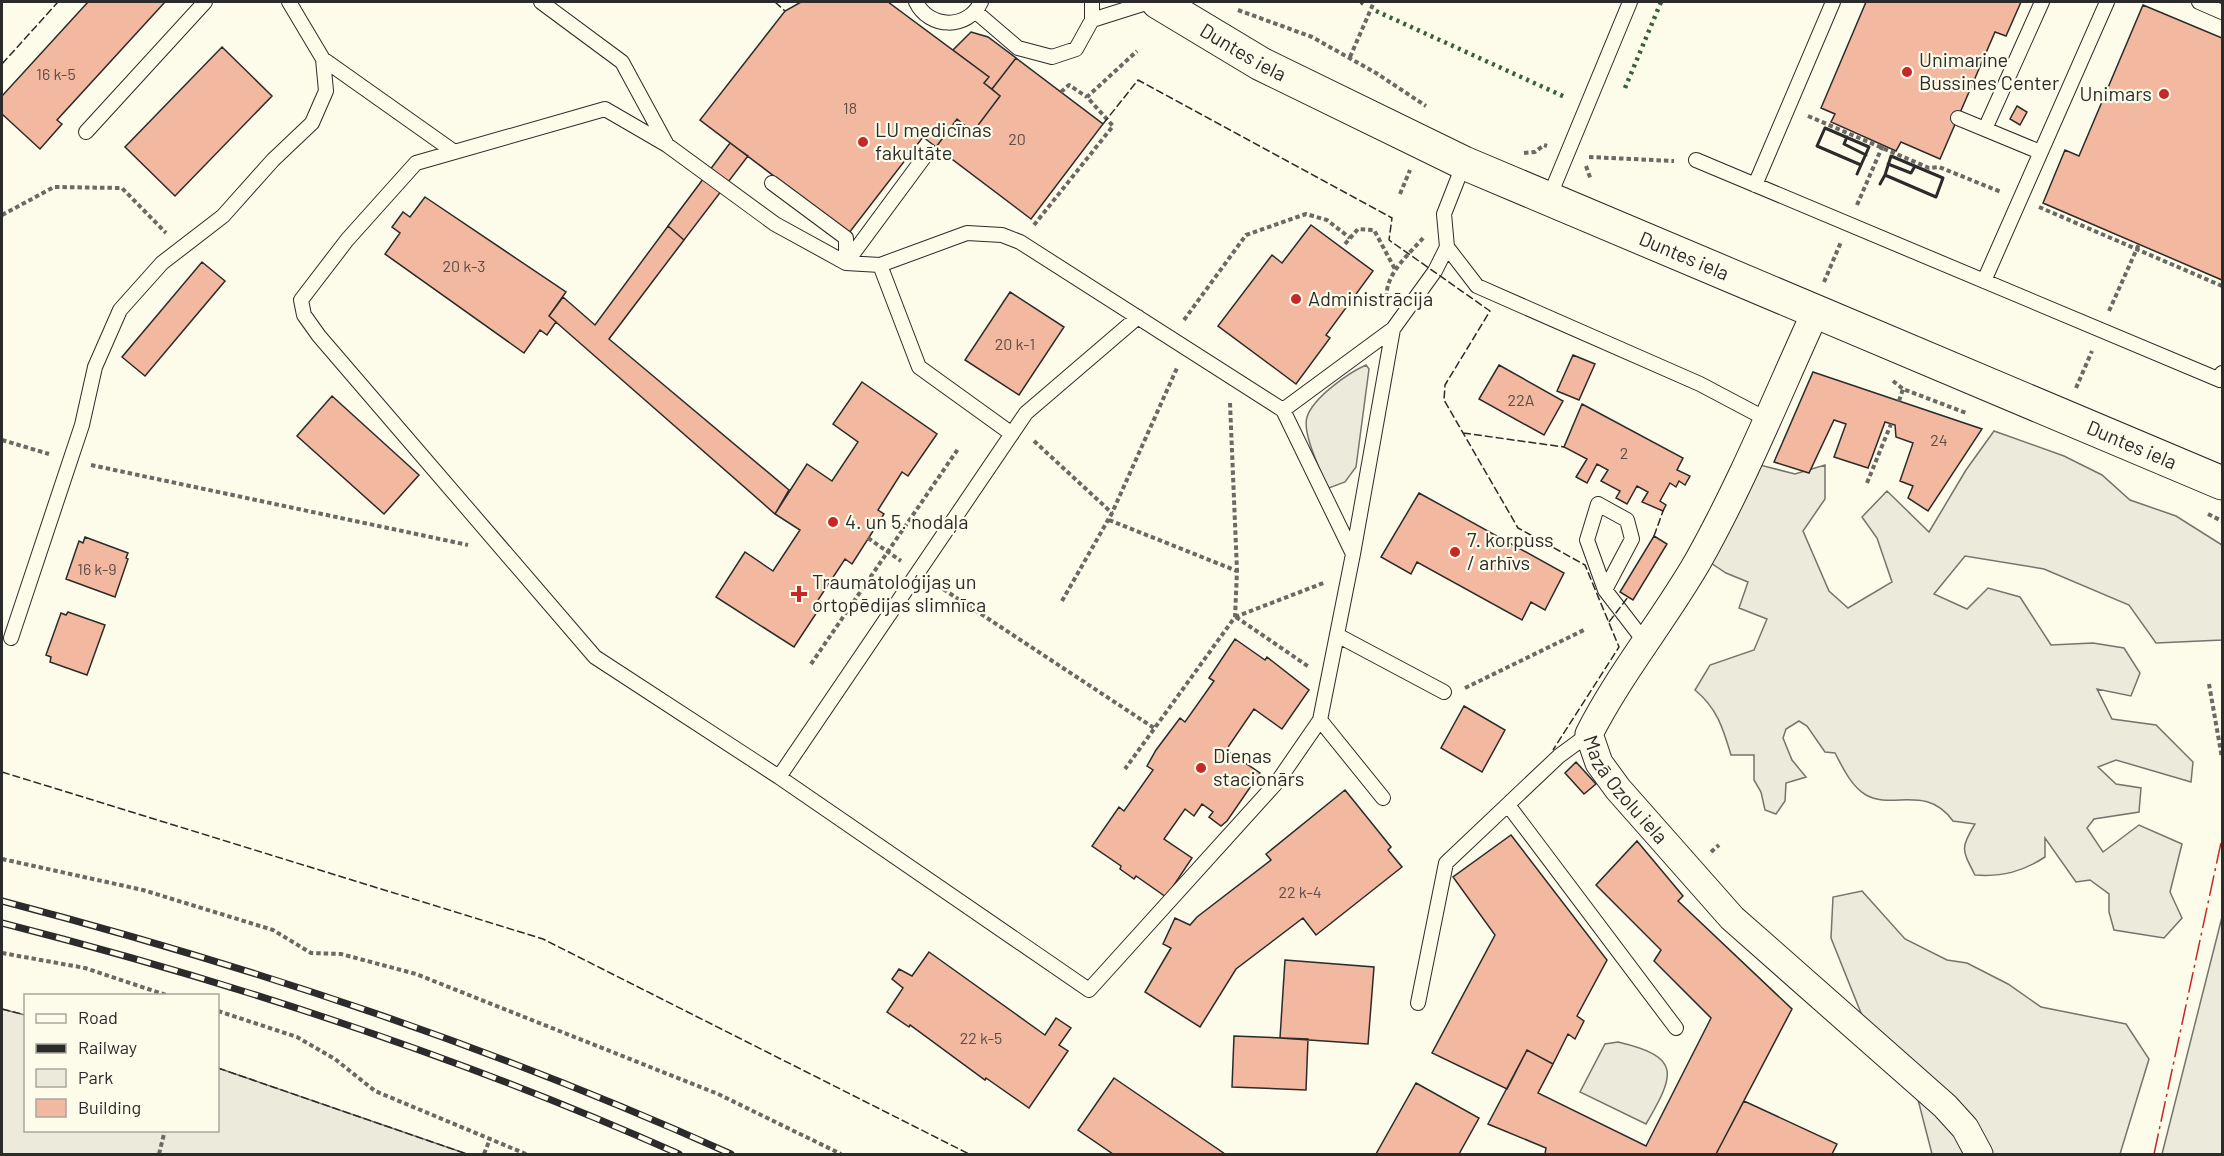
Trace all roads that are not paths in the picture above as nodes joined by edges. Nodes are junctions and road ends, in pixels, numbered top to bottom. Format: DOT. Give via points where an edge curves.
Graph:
graph roads {
  1 [pos="205,2"];
  2 [pos="290,2"];
  3 [pos="540,2"];
  4 [pos="916,2"];
  5 [pos="1092,2"];
  6 [pos="1149,2"];
  7 [pos="1158,2"];
  8 [pos="1630,2"];
  9 [pos="1833,2"];
  10 [pos="2042,2"];
  11 [pos="2107,2"];
  12 [pos="2199,2"];
  13 [pos="978,7"];
  14 [pos="2223,12"];
  15 [pos="1092,20"];
  16 [pos="323,59"];
  17 [pos="1958,118"];
  18 [pos="1985,129"];
  19 [pos="86,132"];
  20 [pos="667,145"];
  21 [pos="453,151"];
  22 [pos="2040,152"];
  23 [pos="925,156"];
  24 [pos="1696,160"];
  25 [pos="1464,163"];
  26 [pos="772,183"];
  27 [pos="1755,185"];
  28 [pos="1548,200"];
  29 [pos="1448,247"];
  30 [pos="846,263"];
  31 [pos="880,265"];
  32 [pos="1984,281"];
  33 [pos="1815,313"];
  34 [pos="1138,317"];
  35 [pos="1392,329"];
  36 [pos="2221,377"];
  37 [pos="1283,410"];
  38 [pos="1768,420"];
  39 [pos="1012,434"];
  40 [pos="2223,483"];
  41 [pos="1353,554"];
  42 [pos="1605,590"];
  43 [pos="1337,635"];
  44 [pos="11,638"];
  45 [pos="1645,642"];
  46 [pos="1444,692"];
  47 [pos="1320,720"];
  48 [pos="1589,734"];
  49 [pos="779,777"];
  50 [pos="1383,798"];
  51 [pos="1508,805"];
  52 [pos="1418,1003"];
  53 [pos="1677,1028"];
  54 [pos="1979,1155"];
  1 -- 19 [label="lane"];
  2 -- 16 [label="lane"];
  3 -- 20 [label="lane" via="622,62"];
  4 -- 13 [label="lane" via="921,12 939,23 963,28"];
  5 -- 15 [label="lane"];
  6 -- 15 [label="lane"];
  7 -- 25 [label="main road, Duntes iela" via="1262,64"];
  8 -- 28 [label="lane"];
  9 -- 27 [label="lane"];
  10 -- 18 [label="lane"];
  11 -- 22 [label="lane"];
  12 -- 14 [label="lane"];
  13 -- 15 [label="lane" via="1014,51 1052,57 1076,49"];
  16 -- 21 [label="lane"];
  16 -- 44 [label="lane" via="326,91 312,123 223,216 162,263 120,310 95,367 82,425"];
  17 -- 18 [label="lane"];
  18 -- 22 [label="lane"];
  20 -- 21 [label="lane" via="605,109"];
  20 -- 30 [label="lane" via="775,224"];
  21 -- 49 [label="lane" via="416,163 347,240 301,300 304,315 595,657"];
  22 -- 32 [label="lane"];
  23 -- 30 [label="lane"];
  24 -- 27 [label="lane"];
  25 -- 28 [label="main road, Duntes iela"];
  25 -- 29 [label="lane" via="1444,214"];
  26 -- 30 [label="lane" via="846,238"];
  27 -- 32 [label="lane"];
  28 -- 33 [label="main road, Duntes iela"];
  29 -- 35 [label="lane"];
  29 -- 38 [label="lane" via="1477,286 1700,384"];
  30 -- 31 [label="lane"];
  31 -- 34 [label="lane" via="967,233 1002,235 1020,242"];
  31 -- 39 [label="lane" via="919,367"];
  32 -- 36 [label="lane"];
  33 -- 38 [label="street, Mazā Ozolu iela"];
  33 -- 40 [label="main road, Duntes iela"];
  34 -- 37 [label="lane"];
  34 -- 39 [label="lane" via="1026,414"];
  35 -- 37 [label="lane"];
  35 -- 41 [label="lane"];
  37 -- 41 [label="lane"];
  38 -- 45 [label="street, Mazā Ozolu iela" via="1697,562"];
  39 -- 49 [label="lane"];
  41 -- 43 [label="lane"];
  42 -- 42 [label="lane" via="1632,539 1627,520 1599,504 1587,540"];
  42 -- 45 [label="lane"];
  43 -- 46 [label="lane"];
  43 -- 47 [label="lane"];
  45 -- 48 [label="street, Mazā Ozolu iela" via="1605,701"];
  47 -- 49 [label="lane" via="1278,781 1089,990"];
  47 -- 50 [label="lane"];
  48 -- 51 [label="lane" via="1559,756"];
  48 -- 54 [label="street, Mazā Ozolu iela" via="1599,763 1618,789 1732,918 1945,1106 1965,1128"];
  51 -- 52 [label="lane" via="1446,863"];
  51 -- 53 [label="lane"];
}
